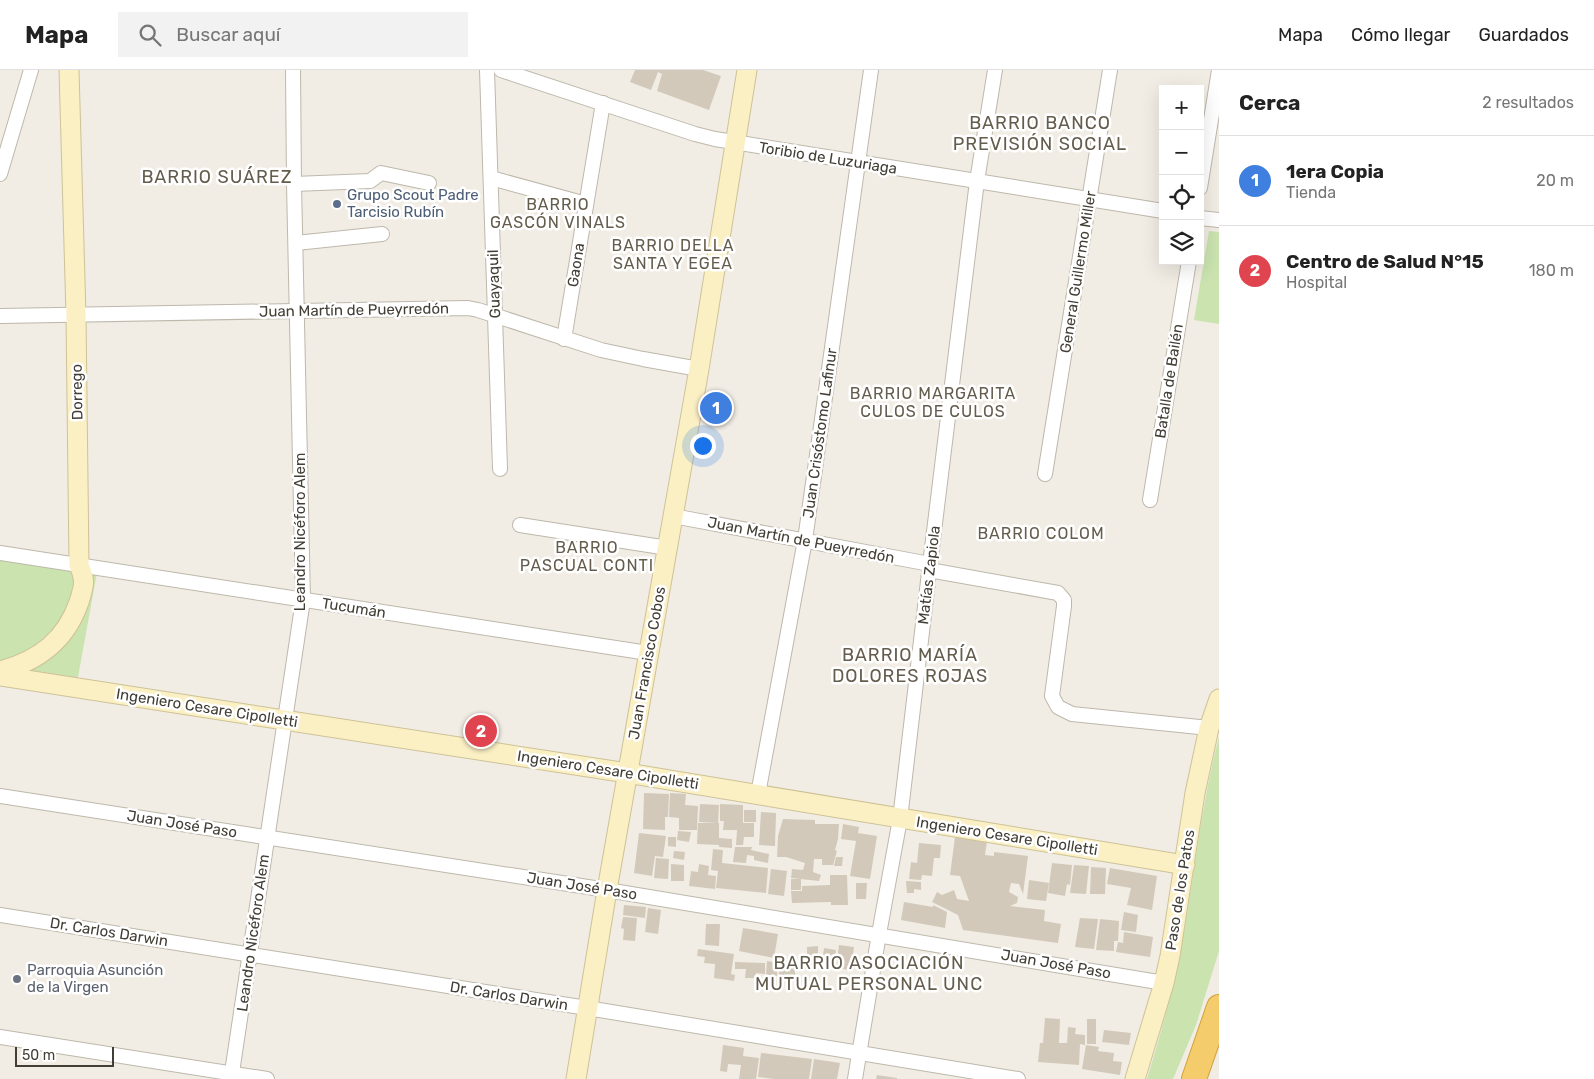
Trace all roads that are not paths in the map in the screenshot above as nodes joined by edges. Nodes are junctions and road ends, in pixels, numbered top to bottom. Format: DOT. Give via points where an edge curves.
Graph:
graph roads {
  1 [pos="31,70"];
  2 [pos="69,70"];
  3 [pos="293,70"];
  4 [pos="488,70"];
  5 [pos="501,70"];
  6 [pos="747,70"];
  7 [pos="871,70"];
  8 [pos="996,70"];
  9 [pos="1110,70"];
  10 [pos="1219,70"];
  11 [pos="603,103"];
  12 [pos="736,143"];
  13 [pos="858,162"];
  14 [pos="0,174"];
  15 [pos="1202,175"];
  16 [pos="491,178"];
  17 [pos="977,181"];
  18 [pos="428,183"];
  19 [pos="294,184"];
  20 [pos="1089,199"];
  21 [pos="586,204"];
  22 [pos="1159,210"];
  23 [pos="1204,218"];
  24 [pos="1219,220"];
  25 [pos="382,234"];
  26 [pos="296,243"];
  27 [pos="1187,265"];
  28 [pos="297,311"];
  29 [pos="76,315"];
  30 [pos="496,315"];
  31 [pos="0,316"];
  32 [pos="564,339"];
  33 [pos="699,369"];
  34 [pos="500,469"];
  35 [pos="1045,474"];
  36 [pos="1150,500"];
  37 [pos="673,516"];
  38 [pos="520,525"];
  39 [pos="805,540"];
  40 [pos="668,548"];
  41 [pos="0,553"];
  42 [pos="79,565"];
  43 [pos="929,567"];
  44 [pos="303,600"];
  45 [pos="648,653"];
  46 [pos="0,671"];
  47 [pos="0,676"];
  48 [pos="1219,699"];
  49 [pos="285,720"];
  50 [pos="1209,728"];
  51 [pos="627,773"];
  52 [pos="758,794"];
  53 [pos="0,796"];
  54 [pos="900,819"];
  55 [pos="267,837"];
  56 [pos="1185,865"];
  57 [pos="607,890"];
  58 [pos="0,915"];
  59 [pos="878,934"];
  60 [pos="249,955"];
  61 [pos="1164,983"];
  62 [pos="1219,1007"];
  63 [pos="586,1008"];
  64 [pos="0,1036"];
  65 [pos="859,1052"];
  66 [pos="232,1076"];
  67 [pos="267,1079"];
  68 [pos="576,1079"];
  69 [pos="855,1079"];
  70 [pos="1018,1079"];
  71 [pos="1135,1079"];
  72 [pos="1193,1079"];
  1 -- 14 [label="street"];
  2 -- 29 [label="street, Dorrego"];
  3 -- 19 [label="street, Leandro Nicéforo Alem"];
  4 -- 16 [label="street, Guayaquil"];
  5 -- 11 [label="street, Toribio de Luzuriaga"];
  6 -- 12 [label="street, Juan Francisco Cobos"];
  7 -- 13 [label="street, Juan Crisóstomo Lafinur"];
  8 -- 17 [label="street, Matías Zapiola"];
  9 -- 20 [label="street, General Guillermo Miller"];
  10 -- 15 [label="street"];
  11 -- 12 [label="street, Toribio de Luzuriaga" via="695,134"];
  11 -- 21 [label="street, Gaona"];
  12 -- 13 [label="street, Toribio de Luzuriaga"];
  12 -- 33 [label="street, Juan Francisco Cobos"];
  13 -- 17 [label="street, Toribio de Luzuriaga"];
  13 -- 39 [label="street, Juan Crisóstomo Lafinur"];
  16 -- 21 [label="street"];
  16 -- 30 [label="street, Guayaquil"];
  17 -- 20 [label="street, Toribio de Luzuriaga"];
  17 -- 43 [label="street, Matías Zapiola"];
  18 -- 19 [label="street" via="381,173 370,181"];
  19 -- 26 [label="street, Leandro Nicéforo Alem"];
  20 -- 22 [label="street, Toribio de Luzuriaga"];
  20 -- 35 [label="street, General Guillermo Miller"];
  21 -- 32 [label="street, Gaona"];
  23 -- 24 [label="street"];
  25 -- 26 [label="street"];
  26 -- 28 [label="street, Leandro Nicéforo Alem"];
  27 -- 36 [label="street, Batalla de Bailén"];
  28 -- 29 [label="street, Juan Martín de Pueyrredón"];
  28 -- 30 [label="street, Juan Martín de Pueyrredón" via="458,308"];
  28 -- 44 [label="street, Leandro Nicéforo Alem"];
  29 -- 31 [label="street, Juan Martín de Pueyrredón"];
  29 -- 42 [label="street, Dorrego"];
  30 -- 32 [label="street, Juan Martín de Pueyrredón"];
  30 -- 34 [label="street, Guayaquil"];
  32 -- 33 [label="street, Juan Martín de Pueyrredón" via="601,350"];
  33 -- 37 [label="street, Juan Francisco Cobos"];
  37 -- 39 [label="street, Juan Martín de Pueyrredón"];
  37 -- 40 [label="street, Juan Francisco Cobos"];
  38 -- 40 [label="street"];
  39 -- 43 [label="street, Juan Martín de Pueyrredón"];
  39 -- 52 [label="street, Juan Crisóstomo Lafinur"];
  40 -- 45 [label="street, Juan Francisco Cobos"];
  41 -- 42 [label="street, Tucumán"];
  42 -- 44 [label="street, Tucumán"];
  42 -- 46 [label="street, Dorrego" via="85,578 73,618 64,632 33,658"];
  43 -- 50 [label="street, Juan Martín de Pueyrredón" via="1058,593 1064,600 1064,606 1052,696 1058,707 1072,714"];
  43 -- 54 [label="street, Matías Zapiola"];
  44 -- 45 [label="street, Tucumán"];
  44 -- 49 [label="street, Leandro Nicéforo Alem"];
  45 -- 51 [label="street, Juan Francisco Cobos"];
  47 -- 49 [label="street, Ingeniero Cesare Cipolletti"];
  48 -- 50 [label="street, Paso de los Patos"];
  49 -- 51 [label="street, Ingeniero Cesare Cipolletti"];
  49 -- 55 [label="street, Leandro Nicéforo Alem"];
  50 -- 56 [label="street, Paso de los Patos"];
  51 -- 52 [label="street, Ingeniero Cesare Cipolletti"];
  51 -- 57 [label="street, Juan Francisco Cobos"];
  52 -- 54 [label="street, Ingeniero Cesare Cipolletti"];
  53 -- 55 [label="street, Juan José Paso"];
  54 -- 56 [label="street, Ingeniero Cesare Cipolletti"];
  54 -- 59 [label="street, Matías Zapiola"];
  55 -- 57 [label="street, Juan José Paso"];
  55 -- 60 [label="street, Leandro Nicéforo Alem"];
  56 -- 61 [label="street, Paso de los Patos"];
  57 -- 59 [label="street, Juan José Paso"];
  57 -- 63 [label="street, Juan Francisco Cobos"];
  58 -- 60 [label="street, Dr. Carlos Darwin"];
  59 -- 61 [label="street, Juan José Paso"];
  59 -- 65 [label="street, Matías Zapiola"];
  60 -- 63 [label="street, Dr. Carlos Darwin"];
  60 -- 66 [label="street, Leandro Nicéforo Alem"];
  61 -- 71 [label="street, Paso de los Patos"];
  62 -- 72 [label="highway"];
  63 -- 65 [label="street, Dr. Carlos Darwin"];
  63 -- 68 [label="street, Juan Francisco Cobos"];
  64 -- 66 [label="street"];
  65 -- 69 [label="street, Matías Zapiola"];
  65 -- 70 [label="street, Dr. Carlos Darwin"];
  66 -- 67 [label="street"];
}
